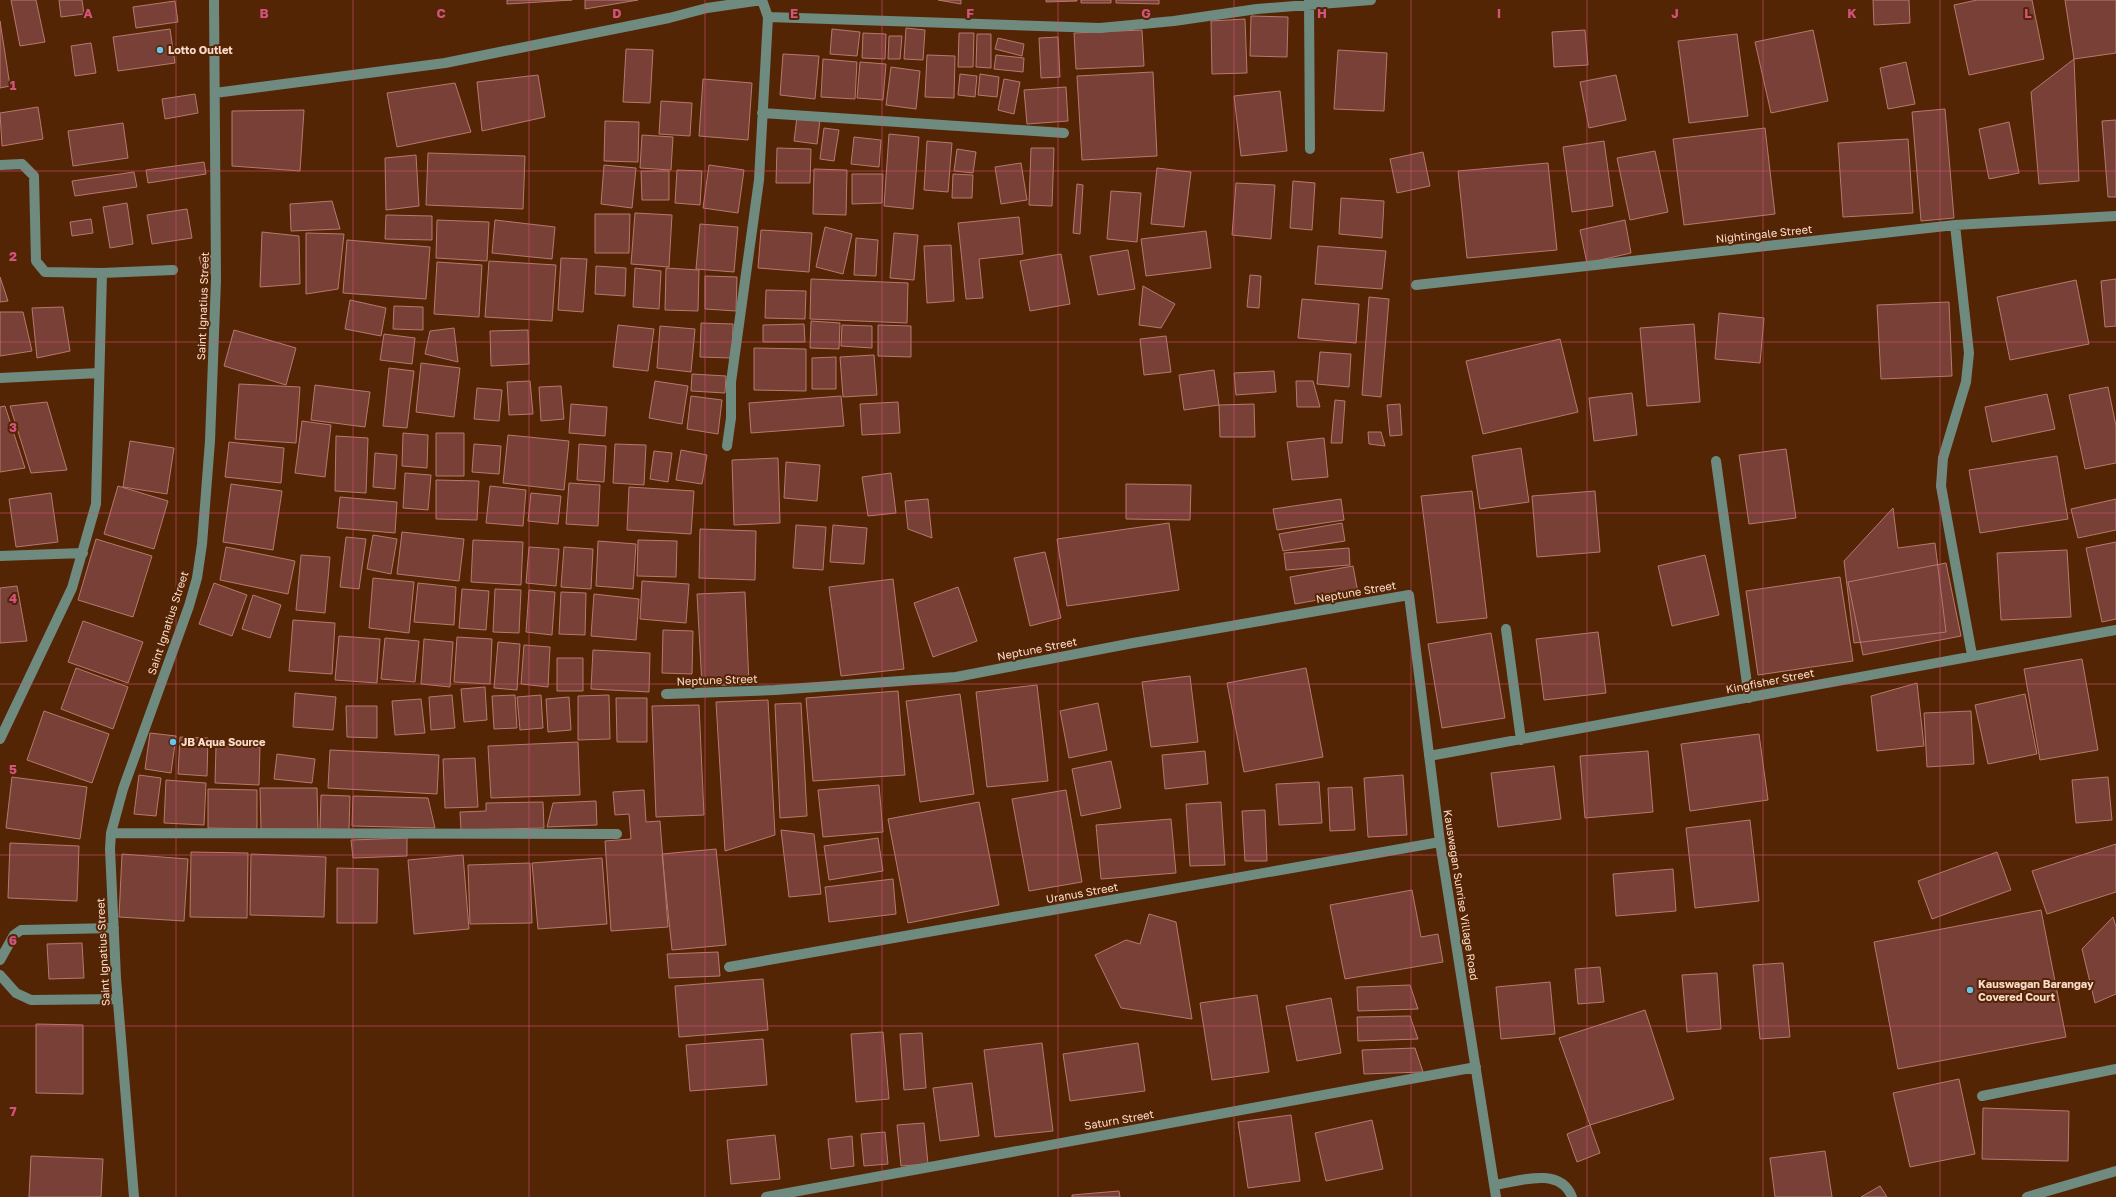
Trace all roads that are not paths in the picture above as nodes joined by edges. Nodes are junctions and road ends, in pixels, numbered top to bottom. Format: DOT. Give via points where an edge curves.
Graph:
graph roads {
  1 [pos="214,0"];
  2 [pos="762,0"];
  3 [pos="1372,0"];
  4 [pos="1309,3"];
  5 [pos="768,17"];
  6 [pos="215,93"];
  7 [pos="762,114"];
  8 [pos="1064,133"];
  9 [pos="1310,149"];
  10 [pos="0,165"];
  11 [pos="2116,216"];
  12 [pos="1955,225"];
  13 [pos="174,270"];
  14 [pos="102,273"];
  15 [pos="1416,286"];
  16 [pos="99,373"];
  17 [pos="0,378"];
  18 [pos="727,446"];
  19 [pos="1716,461"];
  20 [pos="83,553"];
  21 [pos="0,556"];
  22 [pos="1409,595"];
  23 [pos="1506,629"];
  24 [pos="2116,630"];
  25 [pos="1972,655"];
  26 [pos="666,694"];
  27 [pos="1749,698"];
  28 [pos="0,739"];
  29 [pos="1521,740"];
  30 [pos="1429,756"];
  31 [pos="111,833"];
  32 [pos="617,834"];
  33 [pos="1440,842"];
  34 [pos="114,928"];
  35 [pos="0,960"];
  36 [pos="728,967"];
  37 [pos="0,974"];
  38 [pos="118,999"];
  39 [pos="1476,1067"];
  40 [pos="2116,1069"];
  41 [pos="1982,1096"];
  42 [pos="2116,1171"];
  43 [pos="1494,1185"];
  44 [pos="134,1197"];
  45 [pos="766,1197"];
  46 [pos="1496,1197"];
  47 [pos="1572,1197"];
  48 [pos="2027,1197"];
  1 -- 6 [label="street, Saint Ignatius Street"];
  2 -- 5 [label="street"];
  2 -- 6 [label="street" via="707,8 445,63"];
  3 -- 4 [label="street"];
  4 -- 5 [label="street" via="1100,28"];
  4 -- 9 [label="street"];
  5 -- 7 [label="street"];
  6 -- 31 [label="street, Saint Ignatius Street" via="218,253 202,544 197,578 189,606 145,724"];
  7 -- 8 [label="street"];
  7 -- 18 [label="street" via="759,180 731,382 731,418"];
  10 -- 14 [label="street" via="22,164 34,176 36,261 39,267 45,272"];
  11 -- 12 [label="street, Nightingale Street"];
  12 -- 15 [label="street, Nightingale Street"];
  12 -- 25 [label="street" via="1969,353 1966,382 1943,458 1941,486"];
  13 -- 14 [label="street"];
  14 -- 16 [label="street"];
  16 -- 17 [label="street"];
  16 -- 20 [label="street" via="96,504"];
  19 -- 27 [label="street"];
  20 -- 21 [label="street"];
  20 -- 28 [label="street" via="72,588"];
  22 -- 26 [label="street, Neptune Street" via="956,677 776,690"];
  22 -- 30 [label="street, Kauswagan Sunrise Village Road"];
  23 -- 29 [label="street"];
  24 -- 25 [label="street, Kingfisher Street"];
  25 -- 27 [label="street, Kingfisher Street"];
  27 -- 29 [label="street, Kingfisher Street"];
  29 -- 30 [label="street, Kingfisher Street"];
  30 -- 33 [label="street, Kauswagan Sunrise Village Road"];
  31 -- 32 [label="street"];
  31 -- 34 [label="street, Saint Ignatius Street"];
  33 -- 36 [label="street, Uranus Street"];
  33 -- 39 [label="street, Kauswagan Sunrise Village Road"];
  34 -- 35 [label="street" via="21,930 14,935"];
  34 -- 38 [label="street, Saint Ignatius Street"];
  37 -- 38 [label="street" via="16,993 31,1000"];
  38 -- 44 [label="street, Saint Ignatius Street"];
  39 -- 43 [label="street, Kauswagan Sunrise Village Road"];
  39 -- 45 [label="street, Saturn Street"];
  40 -- 41 [label="street"];
  42 -- 48 [label="street"];
  43 -- 46 [label="street, Kauswagan Sunrise Village Road"];
  43 -- 47 [label="street" via="1547,1178 1562,1183"];
}
